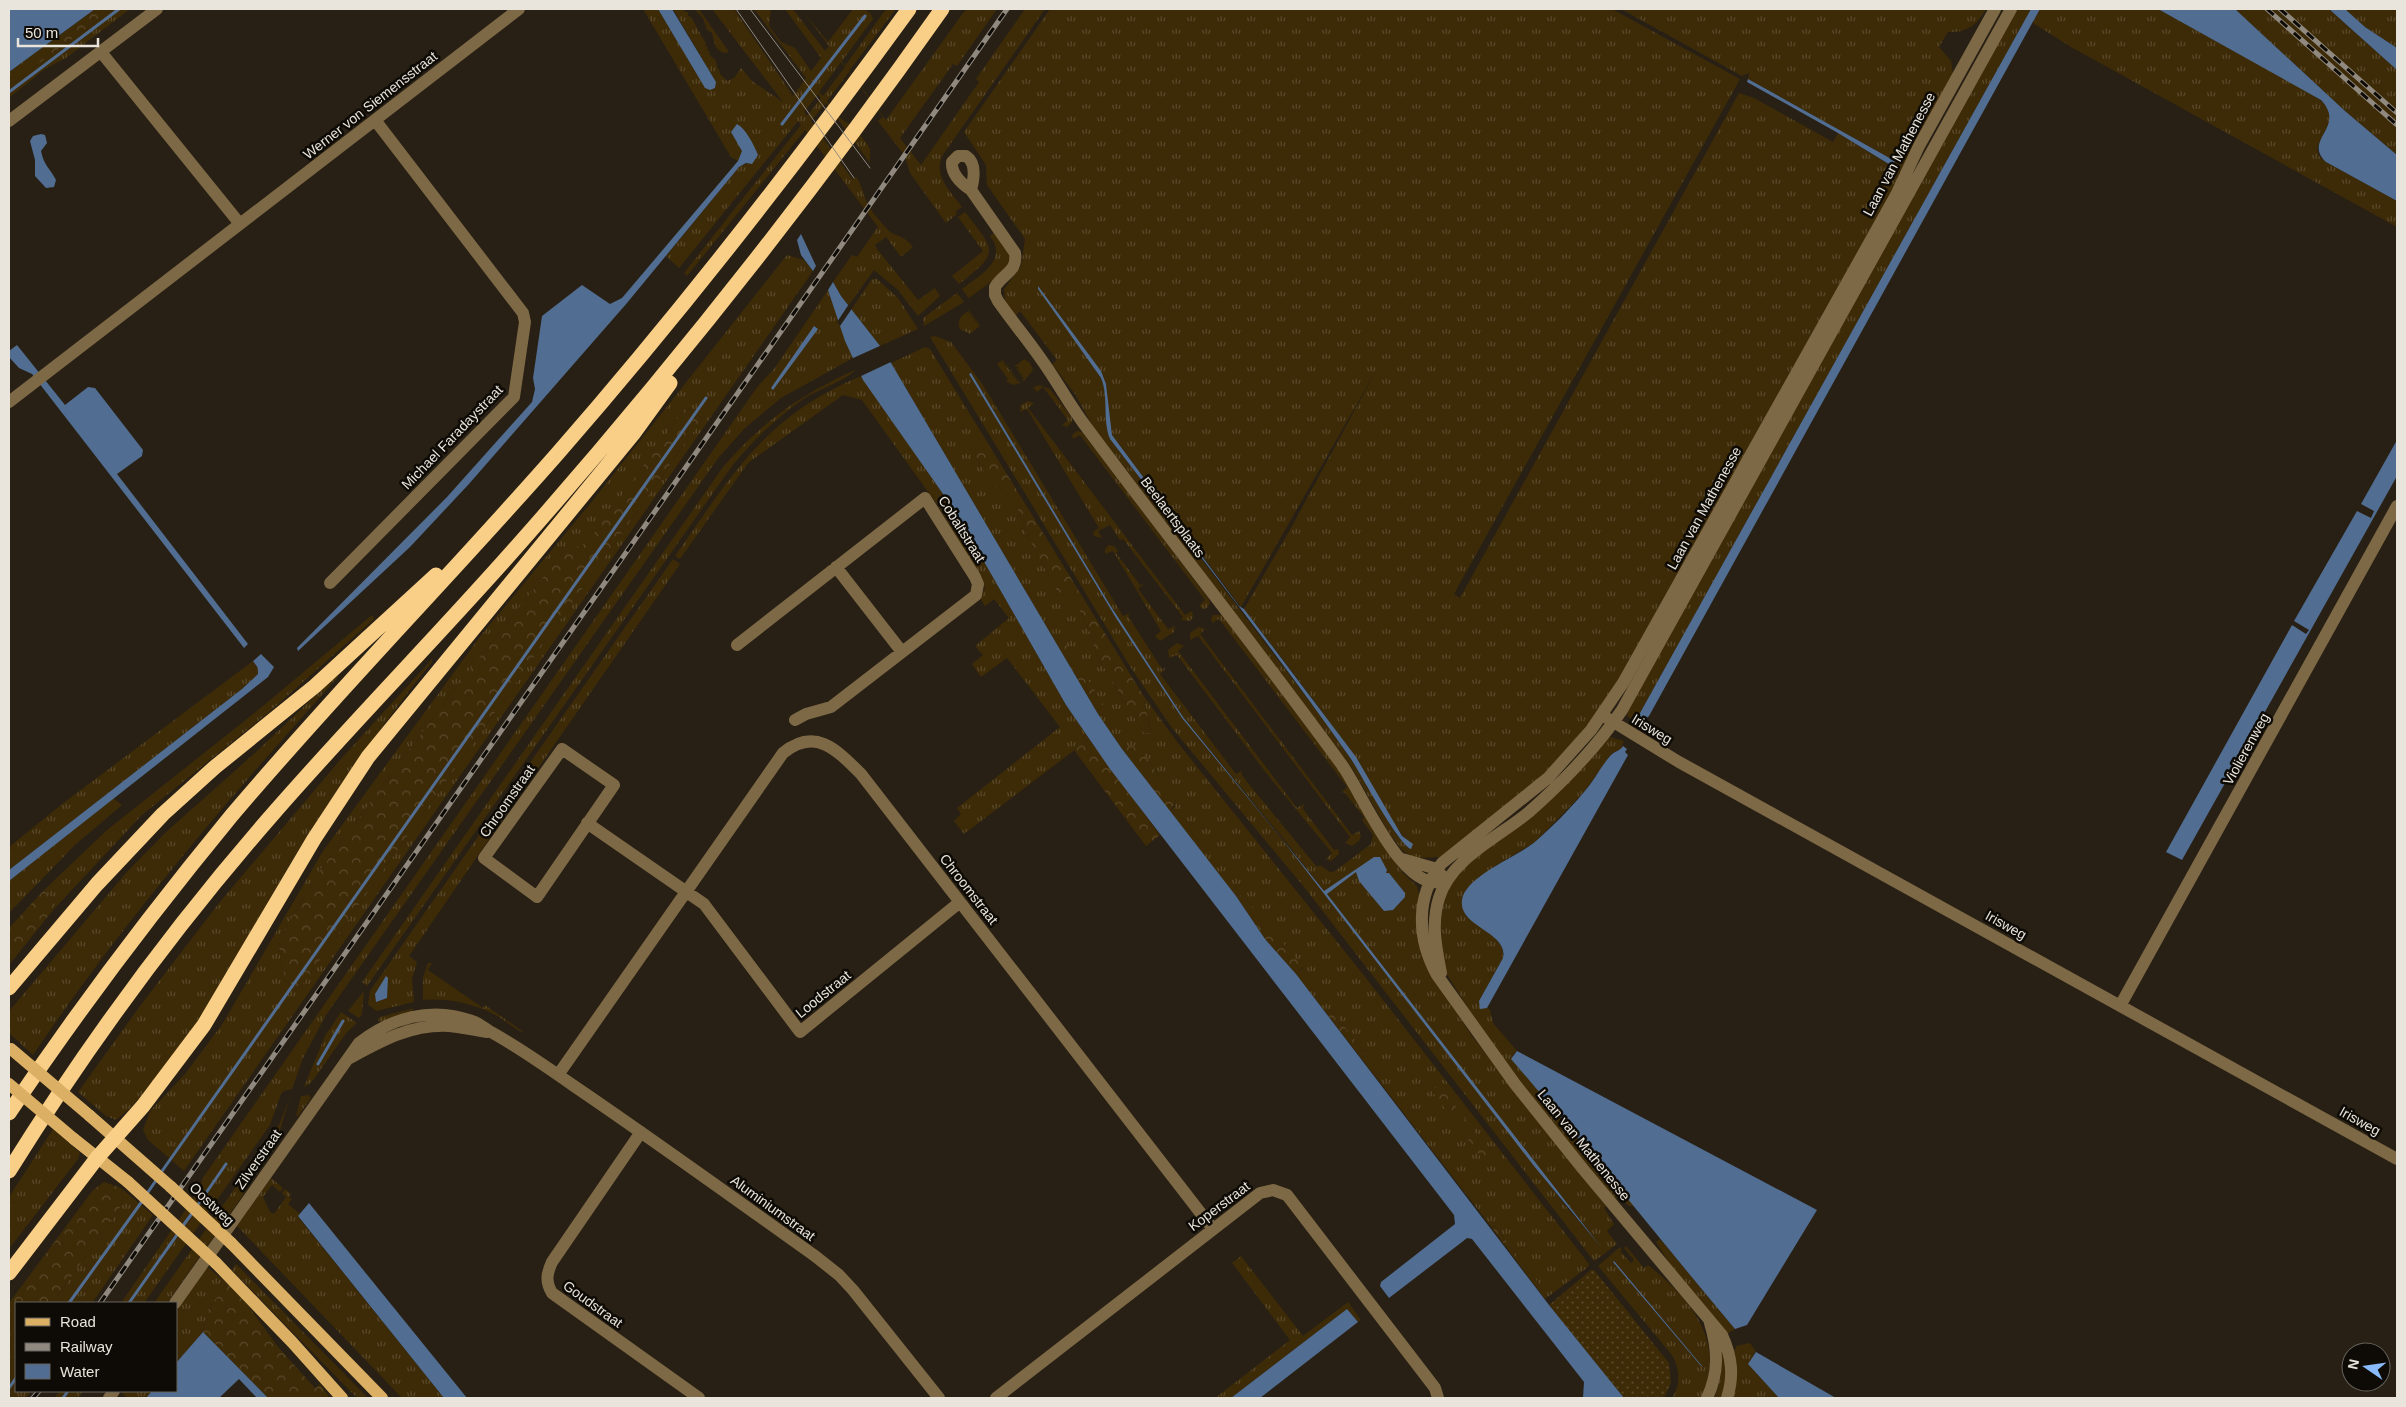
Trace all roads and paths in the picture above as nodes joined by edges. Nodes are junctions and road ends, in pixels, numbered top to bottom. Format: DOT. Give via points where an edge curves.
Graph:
graph roads {
  1 [pos="157,9"];
  2 [pos="519,9"];
  3 [pos="909,9"];
  4 [pos="942,9"];
  5 [pos="1995,9"];
  6 [pos="2011,9"];
  7 [pos="101,52"];
  8 [pos="375,120"];
  9 [pos="9,121"];
  10 [pos="971,190"];
  11 [pos="240,224"];
  12 [pos="768,246"];
  13 [pos="9,402"];
  14 [pos="2397,506"];
  15 [pos="506,512"];
  16 [pos="836,567"];
  17 [pos="330,583"];
  18 [pos="737,645"];
  19 [pos="902,652"];
  20 [pos="1602,714"];
  21 [pos="795,720"];
  22 [pos="1613,723"];
  23 [pos="587,823"];
  24 [pos="1402,860"];
  25 [pos="1436,869"];
  26 [pos="1446,882"];
  27 [pos="1431,883"];
  28 [pos="686,892"];
  29 [pos="960,902"];
  30 [pos="1443,981"];
  31 [pos="9,988"];
  32 [pos="2120,1006"];
  33 [pos="10,1048"];
  34 [pos="558,1075"];
  35 [pos="9,1084"];
  36 [pos="9,1113"];
  37 [pos="641,1132"];
  38 [pos="116,1138"];
  39 [pos="97,1158"];
  40 [pos="2397,1159"];
  41 [pos="9,1171"];
  42 [pos="1213,1229"];
  43 [pos="9,1273"];
  44 [pos="176,1302"];
  45 [pos="1709,1322"];
  46 [pos="342,1398"];
  47 [pos="382,1398"];
  48 [pos="699,1398"];
  49 [pos="939,1398"];
  50 [pos="996,1398"];
  51 [pos="1438,1398"];
  52 [pos="1708,1398"];
  53 [pos="1727,1398"];
  1 -- 7 [label="street"];
  2 -- 8 [label="street, Werner von Siemensstraat"];
  3 -- 15 [label="highway" via="708,274"];
  4 -- 12 [label="highway"];
  5 -- 20 [label="street, Laan van Mathenesse" via="1694,560"];
  6 -- 22 [label="street, Laan van Mathenesse"];
  7 -- 9 [label="street"];
  7 -- 11 [label="street"];
  8 -- 11 [label="street, Werner von Siemensstraat"];
  8 -- 17 [label="street, Michael Faradaystraat" via="523,313 525,322 514,397"];
  10 -- 24 [label="street, Beelaertsplaats" via="1015,253 1013,270 995,287 998,301 1085,426 1341,764 1387,842"];
  11 -- 13 [label="street, Werner von Siemensstraat"];
  12 -- 38 [label="highway" via="633,434 368,757 314,839 204,1025"];
  12 -- 41 [label="highway" via="657,385 576,479 308,774 225,871 90,1049"];
  14 -- 32 [label="street, Violierenweg"];
  15 -- 31 [label="highway" via="308,692 163,814 108,871"];
  15 -- 36 [label="highway" via="215,836 119,958"];
  16 -- 18 [label="street, Cobaltstraat"];
  16 -- 19 [label="street"];
  16 -- 19 [label="street, Cobaltstraat" via="925,498 975,577 978,589 976,595"];
  19 -- 21 [label="street, Cobaltstraat" via="830,708"];
  20 -- 22 [label="street, Irisweg"];
  20 -- 25 [label="street, Laan van Mathenesse" via="1548,778"];
  22 -- 26 [label="street, Laan van Mathenesse" via="1576,768 1528,813 1463,862"];
  22 -- 32 [label="street, Irisweg"];
  23 -- 23 [label="street, Chroomstraat" via="537,897 484,858 562,749 614,785"];
  23 -- 28 [label="street"];
  24 -- 25 [label="street"];
  24 -- 27 [label="street, Beelaertsplaats" via="1421,880"];
  25 -- 26 [label="street"];
  25 -- 27 [label="street, Laan van Mathenesse"];
  26 -- 27 [label="street"];
  26 -- 30 [label="street, Laan van Mathenesse" via="1439,897 1434,932"];
  27 -- 30 [label="street, Laan van Mathenesse" via="1423,901 1421,930 1427,958"];
  28 -- 29 [label="street, Loodstraat" via="704,904 800,1032"];
  28 -- 29 [label="street, Chroomstraat" via="783,753 801,741 812,740 836,752 861,774"];
  28 -- 34 [label="street, Chroomstraat"];
  29 -- 42 [label="street, Chroomstraat"];
  30 -- 45 [label="street, Laan van Mathenesse" via="1521,1092"];
  32 -- 40 [label="street, Irisweg"];
  33 -- 38 [label="main road, Oostweg, bridge"];
  34 -- 37 [label="street, Aluminiumstraat"];
  34 -- 44 [label="street, Zilverstraat" via="491,1032 449,1026 415,1028 350,1058"];
  35 -- 39 [label="main road, bridge"];
  37 -- 48 [label="street, Goudstraat" via="552,1262 548,1270 548,1286 552,1293"];
  37 -- 49 [label="street, Aluminiumstraat" via="839,1275"];
  38 -- 39 [label="highway"];
  38 -- 47 [label="main road, Oostweg, bridge" via="231,1242"];
  39 -- 43 [label="highway"];
  39 -- 46 [label="main road, bridge" via="128,1182 216,1263"];
  42 -- 50 [label="street, Koperstraat"];
  42 -- 51 [label="street, Koperstraat" via="1260,1193 1273,1190 1287,1195 1435,1388"];
  45 -- 52 [label="street, Laan van Mathenesse" via="1716,1353 1715,1382"];
  45 -- 53 [label="street, Laan van Mathenesse" via="1722,1335 1732,1364"];
}
